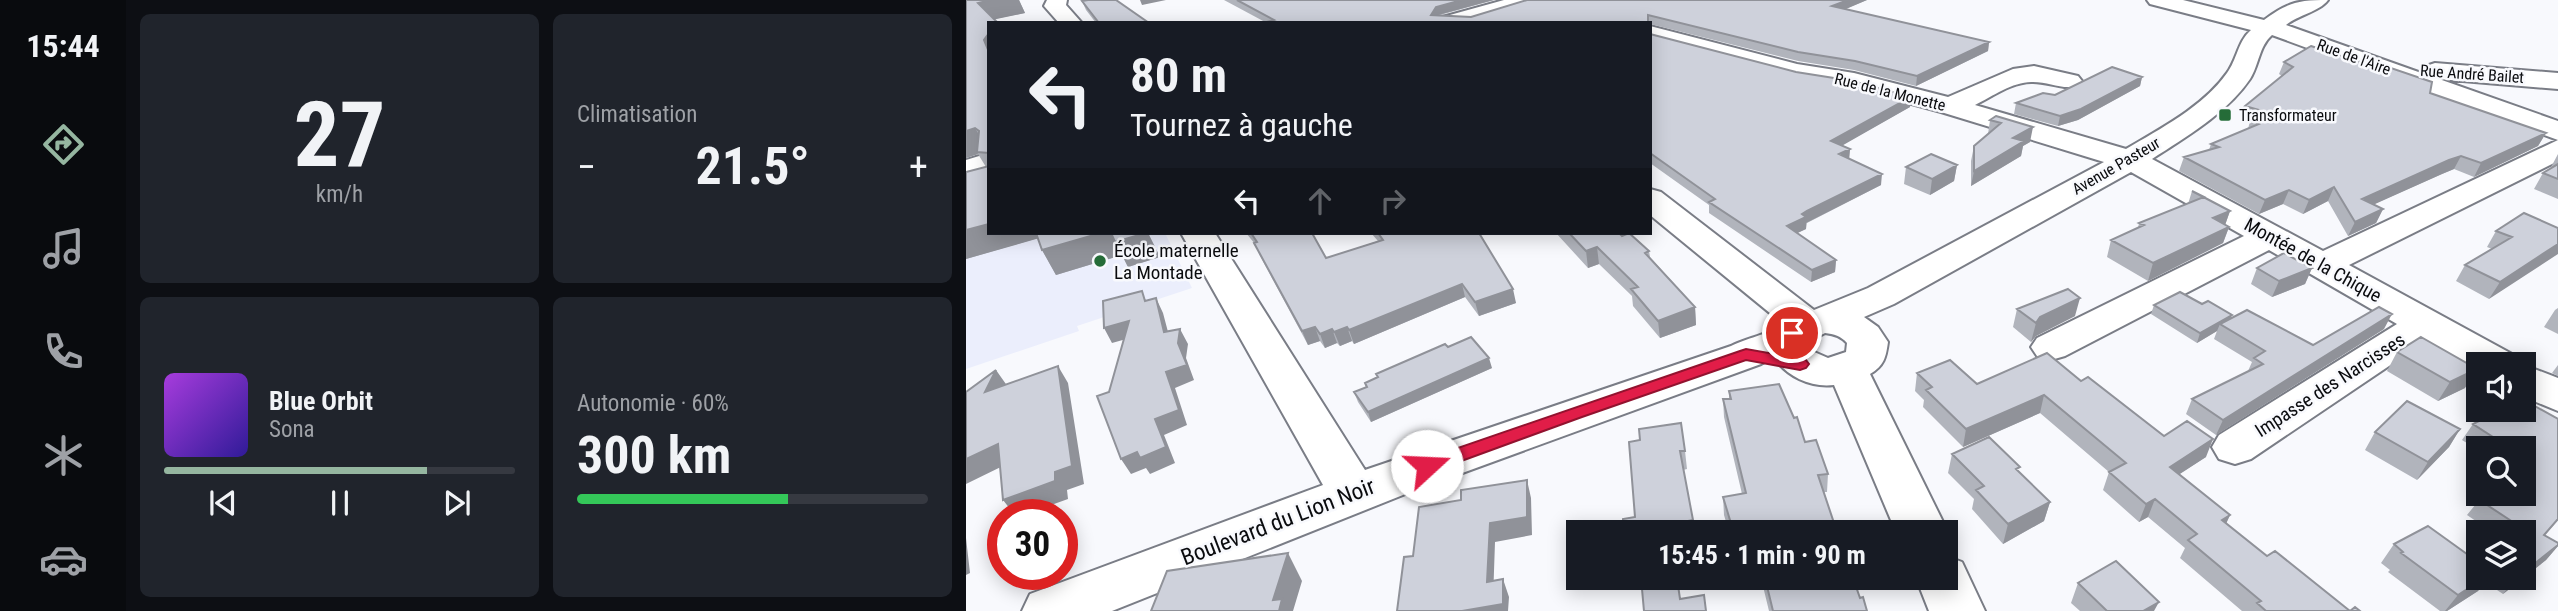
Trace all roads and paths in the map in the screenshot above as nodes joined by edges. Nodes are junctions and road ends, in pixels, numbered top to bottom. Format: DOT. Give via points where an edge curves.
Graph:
graph roads {
  1 [pos="1057,0"];
  2 [pos="1527,0"];
  3 [pos="2318,0"];
  4 [pos="2167,3"];
  5 [pos="1069,21"];
  6 [pos="1454,21"];
  7 [pos="2267,28"];
  8 [pos="1652,34"];
  9 [pos="2386,68"];
  10 [pos="2069,81"];
  11 [pos="2558,81"];
  12 [pos="1951,106"];
  13 [pos="2558,131"];
  14 [pos="2558,149"];
  15 [pos="2128,160"];
  16 [pos="987,163"];
  17 [pos="966,170"];
  18 [pos="1652,201"];
  19 [pos="1199,235"];
  20 [pos="2270,236"];
  21 [pos="2322,265"];
  22 [pos="1881,296"];
  23 [pos="2425,324"];
  24 [pos="1792,341"];
  25 [pos="2051,347"];
  26 [pos="1855,352"];
  27 [pos="2475,352"];
  28 [pos="2536,385"];
  29 [pos="2558,396"];
  30 [pos="2235,447"];
  31 [pos="1353,493"];
  32 [pos="1917,520"];
  33 [pos="1948,590"];
  34 [pos="1050,611"];
  35 [pos="1956,611"];
  1 -- 5 [label="street" via="1055,6"];
  2 -- 6 [label="street"];
  3 -- 7 [label="street, Avenue Pasteur"];
  4 -- 7 [label="street, Rue de l'Aire"];
  7 -- 9 [label="street, Rue de l'Aire"];
  7 -- 15 [label="street, Avenue Pasteur" via="2256,37 2239,76 2215,101"];
  8 -- 12 [label="street, Rue de la Monette"];
  9 -- 11 [label="street, Rue André Bailet"];
  9 -- 13 [label="street, Rue de l'Aire"];
  10 -- 12 [label="street" via="2034,74 2013,77"];
  12 -- 15 [label="street, Rue de la Monette"];
  14 -- 21 [label="street"];
  15 -- 20 [label="street, Montée de la Chique"];
  15 -- 22 [label="street, Avenue Pasteur"];
  16 -- 17 [label="street"];
  18 -- 24 [label="street"];
  19 -- 31 [label="street"];
  20 -- 21 [label="street, Montée de la Chique"];
  20 -- 25 [label="street"];
  21 -- 23 [label="street, Montée de la Chique"];
  22 -- 24 [label="street, Avenue Pasteur"];
  22 -- 26 [label="street"];
  23 -- 27 [label="street, Montée de la Chique"];
  23 -- 30 [label="street, Impasse des Narcisses"];
  24 -- 26 [label="street" via="1823,372"];
  24 -- 31 [label="street, Boulevard du Lion Noir" via="1575,412"];
  26 -- 32 [label="street" via="1863,400"];
  28 -- 29 [label="street"];
  31 -- 34 [label="street, Boulevard du Lion Noir"];
  33 -- 35 [label="street"];
}
